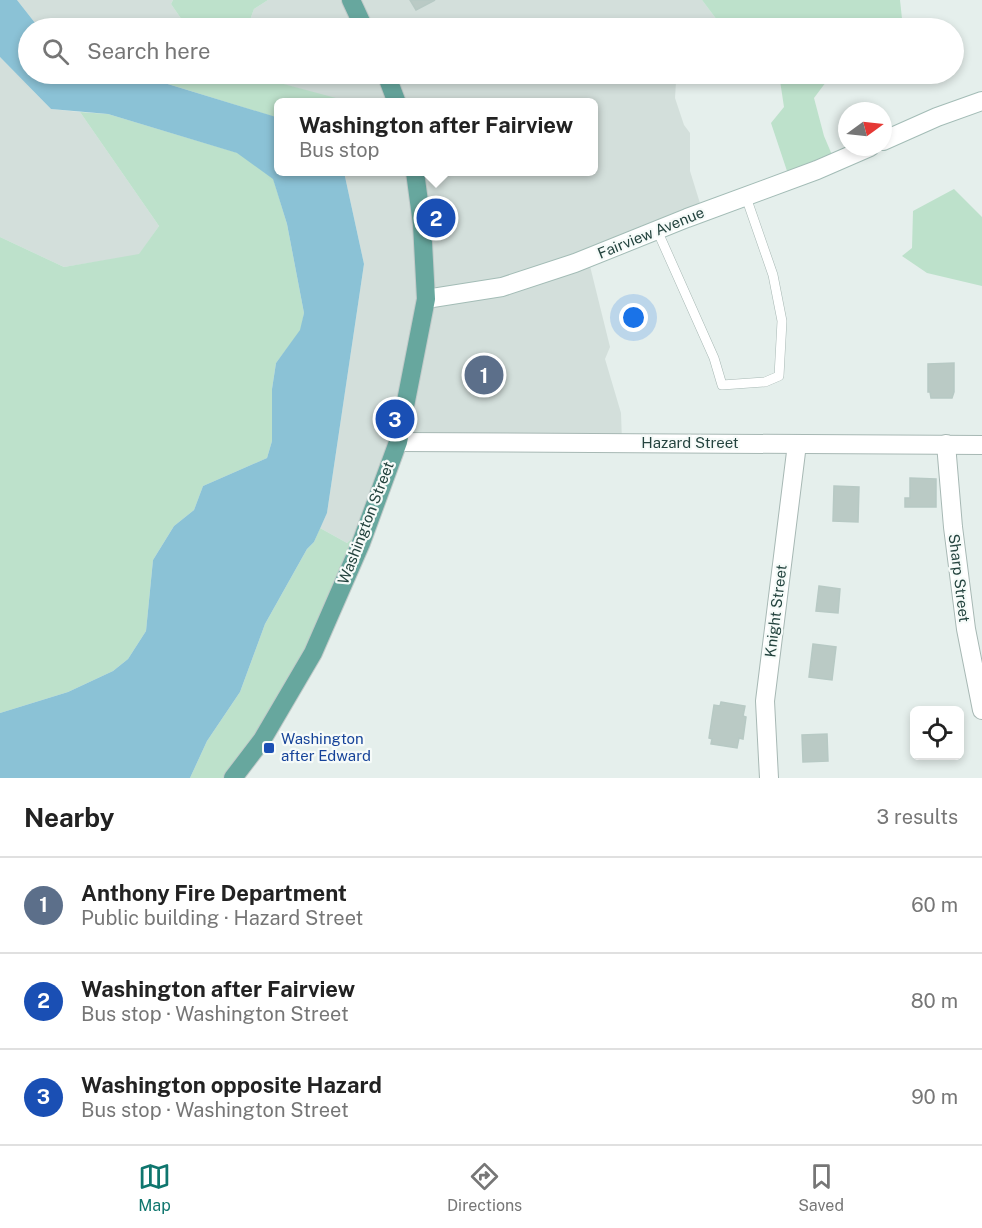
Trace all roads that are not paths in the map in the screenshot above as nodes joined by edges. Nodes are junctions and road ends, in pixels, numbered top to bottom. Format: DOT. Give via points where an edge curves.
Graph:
graph roads {
  1 [pos="351,0"];
  2 [pos="356,18"];
  3 [pos="390,84"];
  4 [pos="395,98"];
  5 [pos="982,101"];
  6 [pos="892,137"];
  7 [pos="849,156"];
  8 [pos="416,176"];
  9 [pos="746,197"];
  10 [pos="657,230"];
  11 [pos="426,299"];
  12 [pos="398,442"];
  13 [pos="797,444"];
  14 [pos="946,444"];
  15 [pos="982,445"];
  16 [pos="982,710"];
  17 [pos="233,778"];
  18 [pos="769,778"];
  1 -- 2 [label="main road"];
  3 -- 4 [label="main road"];
  5 -- 6 [label="street"];
  7 -- 9 [label="street, Fairview Avenue"];
  8 -- 11 [label="main road, Washington Street"];
  9 -- 10 [label="street, Fairview Avenue"];
  9 -- 10 [label="lane" via="773,275 782,321 779,376 765,382 722,385 714,358"];
  10 -- 11 [label="street, Fairview Avenue" via="502,287"];
  11 -- 12 [label="main road, Washington Street"];
  12 -- 13 [label="street, Hazard Street"];
  12 -- 17 [label="main road, Washington Street" via="313,653 262,740"];
  13 -- 14 [label="street, Hazard Street"];
  13 -- 18 [label="street, Knight Street" via="765,701"];
  14 -- 15 [label="street, Hazard Street"];
  14 -- 16 [label="street, Sharp Street" via="966,629"];
}
